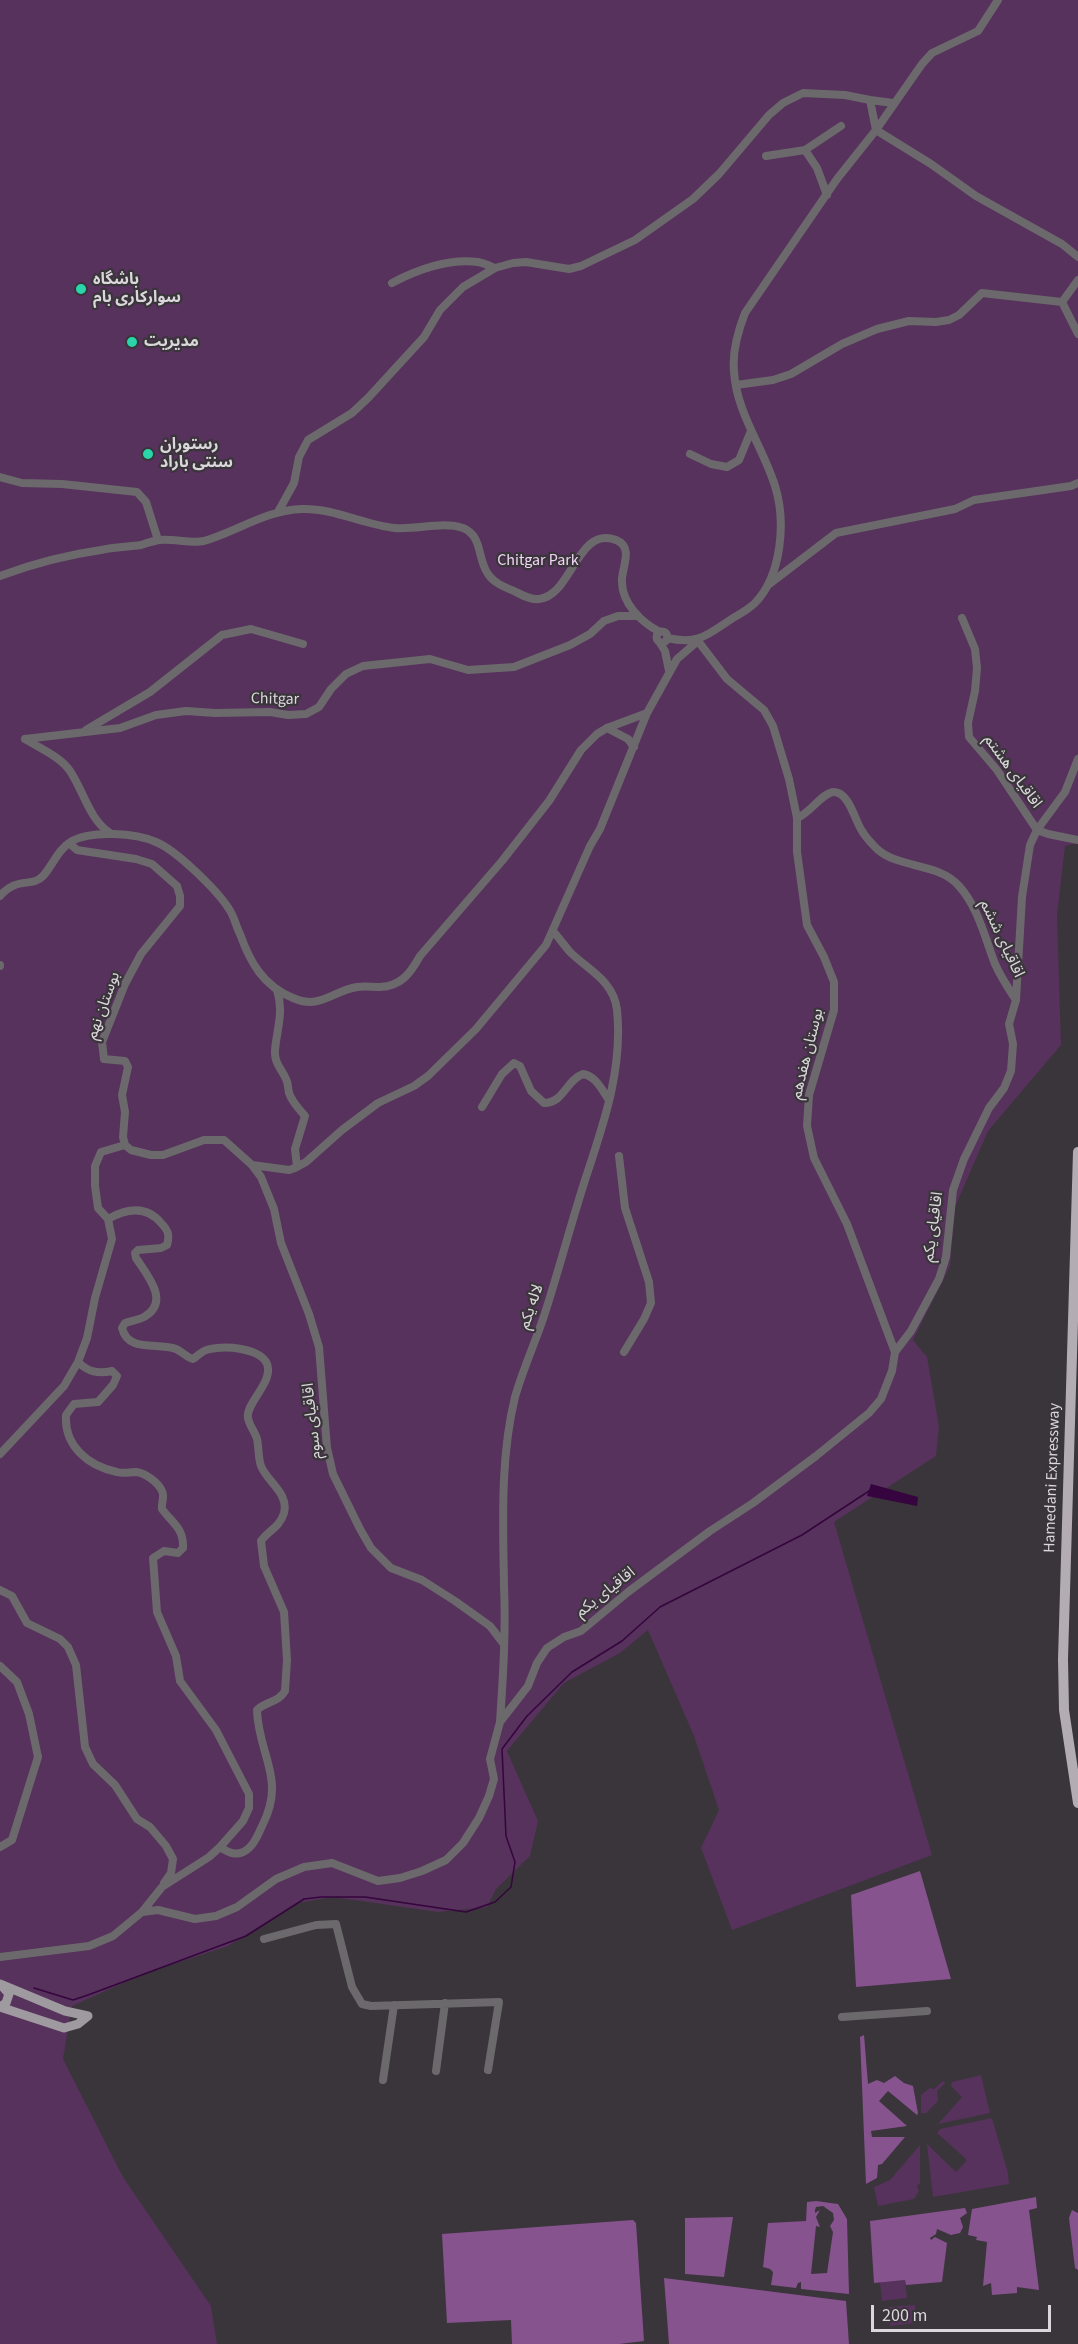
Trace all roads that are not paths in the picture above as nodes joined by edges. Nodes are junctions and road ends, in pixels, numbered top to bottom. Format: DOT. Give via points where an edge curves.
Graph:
graph roads {
  1 [pos="998,0"];
  2 [pos="870,100"];
  3 [pos="893,103"];
  4 [pos="841,126"];
  5 [pos="876,130"];
  6 [pos="805,150"];
  7 [pos="766,156"];
  8 [pos="827,195"];
  9 [pos="1078,257"];
  10 [pos="495,268"];
  11 [pos="1078,280"];
  12 [pos="392,283"];
  13 [pos="1062,302"];
  14 [pos="1078,334"];
  15 [pos="736,385"];
  16 [pos="751,431"];
  17 [pos="690,454"];
  18 [pos="0,477"];
  19 [pos="1078,483"];
  20 [pos="278,512"];
  21 [pos="158,540"];
  22 [pos="0,576"];
  23 [pos="767,586"];
  24 [pos="637,616"];
  25 [pos="962,618"];
  26 [pos="664,641"];
  27 [pos="698,641"];
  28 [pos="303,644"];
  29 [pos="669,671"];
  30 [pos="647,713"];
  31 [pos="607,728"];
  32 [pos="84,731"];
  33 [pos="634,747"];
  34 [pos="1078,759"];
  35 [pos="797,818"];
  36 [pos="1037,830"];
  37 [pos="111,835"];
  38 [pos="1078,840"];
  39 [pos="69,843"];
  40 [pos="0,896"];
  41 [pos="553,931"];
  42 [pos="277,990"];
  43 [pos="1016,1000"];
  44 [pos="609,1100"];
  45 [pos="482,1107"];
  46 [pos="125,1145"];
  47 [pos="1078,1152"];
  48 [pos="619,1156"];
  49 [pos="252,1165"];
  50 [pos="297,1167"];
  51 [pos="108,1219"];
  52 [pos="624,1352"];
  53 [pos="895,1352"];
  54 [pos="78,1362"];
  55 [pos="0,1454"];
  56 [pos="0,1590"];
  57 [pos="503,1643"];
  58 [pos="0,1666"];
  59 [pos="500,1722"];
  60 [pos="1078,1803"];
  61 [pos="0,1847"];
  62 [pos="220,1847"];
  63 [pos="162,1887"];
  64 [pos="142,1912"];
  65 [pos="264,1939"];
  66 [pos="0,1957"];
  67 [pos="1,1984"];
  68 [pos="446,2003"];
  69 [pos="394,2006"];
  70 [pos="0,2007"];
  71 [pos="927,2011"];
  72 [pos="842,2017"];
  73 [pos="488,2070"];
  74 [pos="436,2071"];
  75 [pos="383,2080"];
  1 -- 3 [label="street" via="978,31 932,53"];
  2 -- 3 [label="street"];
  2 -- 5 [label="street"];
  2 -- 10 [label="street" via="802,93 769,115 693,199 635,240 569,269 526,262"];
  3 -- 5 [label="street"];
  4 -- 6 [label="street"];
  5 -- 8 [label="street"];
  5 -- 9 [label="street"];
  6 -- 7 [label="street"];
  6 -- 8 [label="street"];
  8 -- 15 [label="street" via="746,313 735,351"];
  10 -- 12 [label="street" via="479,262 455,262"];
  10 -- 20 [label="street" via="452,297 424,337 360,406 308,440 299,457 294,483"];
  11 -- 13 [label="street"];
  13 -- 14 [label="street"];
  13 -- 15 [label="street" via="982,293 949,320 909,321 877,329 791,374"];
  15 -- 16 [label="street"];
  16 -- 17 [label="street" via="739,460 727,467"];
  16 -- 23 [label="street" via="779,504 779,549"];
  18 -- 21 [label="street" via="22,483 137,492 146,502"];
  19 -- 23 [label="street" via="974,500 955,509 836,533"];
  20 -- 21 [label="street" via="203,541"];
  20 -- 24 [label="street" via="318,510 398,528 463,528 477,540 488,574 530,599 550,595 594,540 616,540 624,546 622,581"];
  21 -- 22 [label="street" via="40,562"];
  23 -- 27 [label="street" via="755,603"];
  24 -- 26 [label="street" via="660,632 656,638"];
  24 -- 32 [label="street, Chitgar" via="604,621 570,645 514,667 468,670 430,659 363,666 346,674 319,707 306,714 186,711 156,715 120,728"];
  25 -- 36 [label="street, اقاقیای هشتم" via="975,649 977,668 969,737 997,770"];
  26 -- 27 [label="street"];
  26 -- 29 [label="street"];
  27 -- 29 [label="street"];
  27 -- 35 [label="street, بوستان هفدهم" via="728,678 764,710 773,726"];
  28 -- 32 [label="street" via="251,629 222,635 150,692"];
  29 -- 30 [label="street"];
  30 -- 31 [label="street"];
  30 -- 33 [label="street"];
  31 -- 33 [label="street" via="628,739"];
  31 -- 42 [label="street" via="580,750 549,801 399,984 359,986 312,1003"];
  32 -- 37 [label="street, Chitgar" via="25,739 64,764 93,816"];
  33 -- 41 [label="street"];
  34 -- 36 [label="street, اقاقیای یکم" via="1065,792"];
  35 -- 43 [label="street, اقاقیای ششم" via="827,794 841,794 866,838 885,856 949,877 973,907 996,967"];
  35 -- 53 [label="street, بوستان هفدهم" via="797,852 807,925 834,982 834,1010 809,1095 807,1126 814,1158 847,1224"];
  36 -- 38 [label="street, اقاقیای هشتم"];
  36 -- 43 [label="street, اقاقیای یکم" via="1030,845 1022,897"];
  37 -- 39 [label="street" via="94,834"];
  37 -- 42 [label="street" via="157,842 208,884 231,911 253,966"];
  39 -- 40 [label="street" via="42,877 8,886"];
  39 -- 46 [label="street, بوستان نهم" via="77,850 152,864 177,886 180,896 180,906 141,954 102,1042 104,1059 125,1061 128,1067 122,1095"];
  41 -- 44 [label="street, لاله یکم" via="613,993 618,1039"];
  41 -- 50 [label="street" via="546,945 476,1029 428,1076 378,1103"];
  42 -- 50 [label="street" via="281,1018 276,1062 305,1116 295,1149"];
  43 -- 53 [label="street, اقاقیای یکم" via="1010,1024 1011,1071 975,1135 953,1190 946,1257 939,1279"];
  44 -- 45 [label="street" via="595,1080 584,1074 570,1081 559,1098 544,1103 531,1091 520,1066 514,1064 507,1067"];
  44 -- 57 [label="street, لاله یکم" via="544,1316 515,1397 504,1486"];
  46 -- 49 [label="street" via="139,1154 163,1155 204,1140 224,1140"];
  46 -- 51 [label="street" via="101,1152 95,1166 98,1208"];
  47 -- 60 [label="highway, Hamedani Expressway" via="1063,1659 1064,1710"];
  48 -- 52 [label="street" via="625,1208 651,1303"];
  49 -- 50 [label="street" via="289,1170"];
  49 -- 57 [label="street, اقاقیای سوم" via="268,1192 319,1347 327,1448 333,1474 360,1529 371,1548 391,1568 422,1580 455,1601 490,1626"];
  51 -- 54 [label="street" via="112,1239"];
  51 -- 62 [label="street" via="119,1213 144,1210 168,1231 167,1245 135,1253 157,1299 149,1313 125,1323 122,1328 128,1340 133,1344 176,1349 193,1359 206,1350 256,1352 265,1359 268,1369 261,1391 248,1410 248,1418 261,1466 285,1503 279,1524 261,1541 264,1566 284,1612 287,1679 281,1698 257,1710 261,1740 272,1773 269,1812 253,1844 244,1852 236,1854"];
  53 -- 59 [label="street, اقاقیای یکم" via="881,1399 869,1413 581,1630 547,1648 528,1686"];
  54 -- 55 [label="street" via="64,1386"];
  54 -- 62 [label="street" via="86,1370 112,1371 117,1376 98,1402 74,1404 66,1415 68,1437 74,1448 101,1468 137,1472 158,1484 164,1494 162,1509 181,1529 184,1538 178,1553 164,1551 153,1558 157,1612 176,1656 180,1682 216,1730 249,1794 249,1808 243,1821"];
  56 -- 63 [label="street" via="12,1596 27,1623 68,1647 76,1665 86,1747 93,1764 115,1785 137,1819 159,1835 173,1859 171,1873"];
  57 -- 59 [label="street, لاله یکم"];
  58 -- 61 [label="street" via="17,1682 38,1757 12,1840"];
  59 -- 64 [label="street, اقاقیای یکم" via="490,1759 494,1779 489,1796 480,1818 446,1860 422,1871 378,1881 332,1863 304,1867 276,1879 237,1907 216,1916 195,1919 158,1910"];
  62 -- 63 [label="street"];
  63 -- 64 [label="street"];
  64 -- 66 [label="street" via="113,1936 88,1946"];
  65 -- 69 [label="street" via="316,1925 336,1924 357,1998 371,2006"];
  67 -- 70 [label="main road" via="9,1994"];
  67 -- 70 [label="main road" via="65,2011 88,2016 64,2028"];
  68 -- 69 [label="street"];
  68 -- 73 [label="street" via="499,2002"];
  68 -- 74 [label="street"];
  69 -- 75 [label="street"];
  71 -- 72 [label="street"];
}
